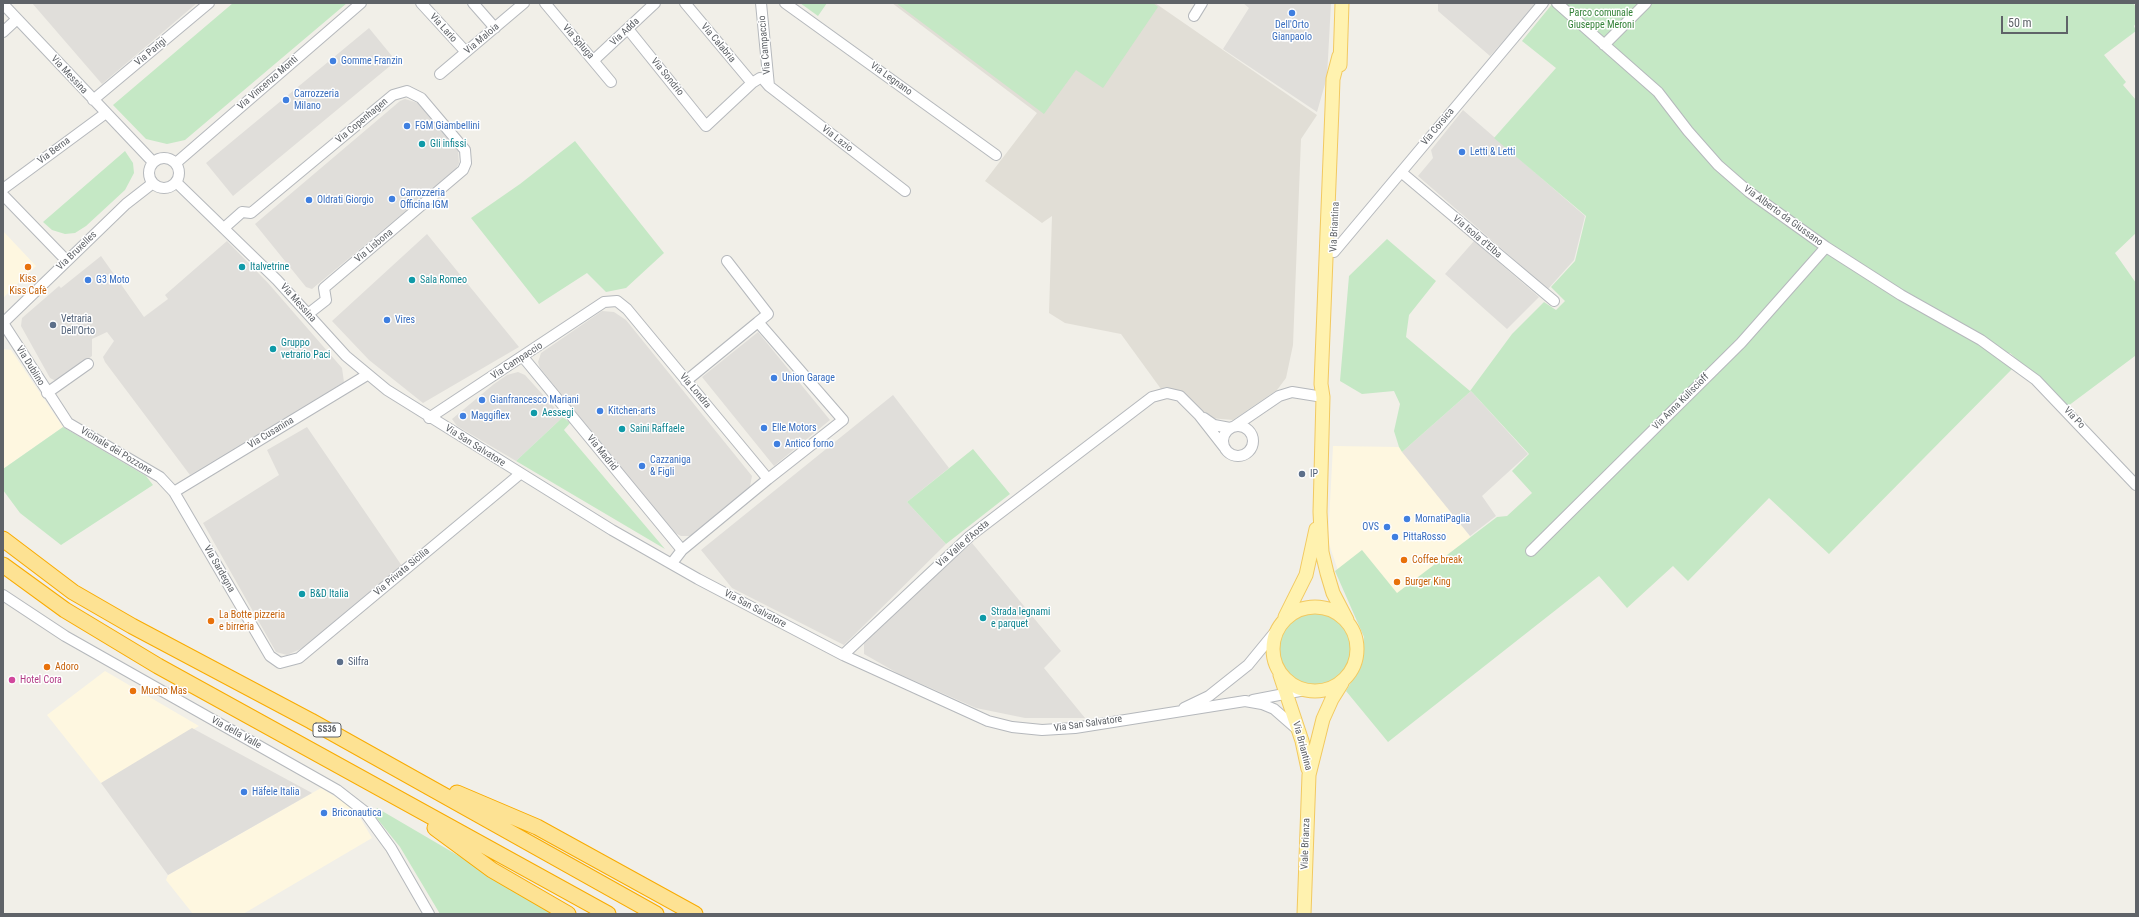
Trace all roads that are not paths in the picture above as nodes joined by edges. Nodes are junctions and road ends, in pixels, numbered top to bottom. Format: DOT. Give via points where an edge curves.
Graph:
graph roads {
  1 [pos="209,3"];
  2 [pos="361,3"];
  3 [pos="421,3"];
  4 [pos="473,3"];
  5 [pos="524,3"];
  6 [pos="545,3"];
  7 [pos="656,3"];
  8 [pos="685,3"];
  9 [pos="761,3"];
  10 [pos="785,3"];
  11 [pos="1202,3"];
  12 [pos="1342,3"];
  13 [pos="1543,3"];
  14 [pos="1556,3"];
  15 [pos="1646,3"];
  16 [pos="3,4"];
  17 [pos="1194,16"];
  18 [pos="17,19"];
  19 [pos="495,28"];
  20 [pos="628,29"];
  21 [pos="3,32"];
  22 [pos="1604,45"];
  23 [pos="466,52"];
  24 [pos="1340,56"];
  25 [pos="594,60"];
  26 [pos="440,74"];
  27 [pos="611,82"];
  28 [pos="752,83"];
  29 [pos="768,86"];
  30 [pos="93,100"];
  31 [pos="106,113"];
  32 [pos="996,155"];
  33 [pos="153,162"];
  34 [pos="176,163"];
  35 [pos="1401,172"];
  36 [pos="450,181"];
  37 [pos="176,182"];
  38 [pos="153,183"];
  39 [pos="3,189"];
  40 [pos="905,191"];
  41 [pos="3,195"];
  42 [pos="224,228"];
  43 [pos="1826,247"];
  44 [pos="1334,252"];
  45 [pos="67,261"];
  46 [pos="727,261"];
  47 [pos="604,302"];
  48 [pos="1554,302"];
  49 [pos="308,314"];
  50 [pos="758,322"];
  51 [pos="3,323"];
  52 [pos="523,357"];
  53 [pos="2005,357"];
  54 [pos="88,364"];
  55 [pos="367,375"];
  56 [pos="686,381"];
  57 [pos="47,393"];
  58 [pos="1323,397"];
  59 [pos="58,409"];
  60 [pos="1261,409"];
  61 [pos="1199,415"];
  62 [pos="430,418"];
  63 [pos="1232,427"];
  64 [pos="1252,434"];
  65 [pos="1224,447"];
  66 [pos="520,474"];
  67 [pos="768,479"];
  68 [pos="2136,486"];
  69 [pos="174,492"];
  70 [pos="1320,512"];
  71 [pos="3,539"];
  72 [pos="682,550"];
  73 [pos="1531,551"];
  74 [pos="672,563"];
  75 [pos="3,565"];
  76 [pos="3,595"];
  77 [pos="1347,620"];
  78 [pos="1280,625"];
  79 [pos="843,655"];
  80 [pos="280,663"];
  81 [pos="1278,669"];
  82 [pos="1343,682"];
  83 [pos="1305,690"];
  84 [pos="1287,695"];
  85 [pos="1245,701"];
  86 [pos="1180,710"];
  87 [pos="1299,731"];
  88 [pos="391,766"];
  89 [pos="1309,775"];
  90 [pos="386,792"];
  91 [pos="429,914"];
  92 [pos="568,914"];
  93 [pos="608,914"];
  94 [pos="656,914"];
  95 [pos="695,914"];
  96 [pos="1304,914"];
  1 -- 30 [label="street, Via Parigi"];
  2 -- 34 [label="street, Via Vincenzo Monti"];
  3 -- 23 [label="street, Via Lario"];
  4 -- 19 [label="street"];
  5 -- 19 [label="street, Via Maloia"];
  6 -- 25 [label="street, Via Spluga"];
  7 -- 20 [label="street, Via Adda"];
  8 -- 28 [label="street, Via Calabria"];
  9 -- 29 [label="street, Via Campaccio"];
  10 -- 32 [label="street, Via Legnano"];
  11 -- 17 [label="street"];
  12 -- 24 [label="main road, Via Briantina"];
  13 -- 35 [label="street, Via Corsica"];
  14 -- 22 [label="street, Via Alberto da Giussano"];
  15 -- 22 [label="street"];
  16 -- 18 [label="street, Via Messina"];
  18 -- 21 [label="street"];
  18 -- 30 [label="street, Via Messina"];
  19 -- 23 [label="street, Via Maloia"];
  20 -- 25 [label="street, Via Adda"];
  20 -- 28 [label="street, Via Sondrio" via="706,126"];
  22 -- 43 [label="street, Via Alberto da Giussano" via="1658,92 1688,132 1718,164 1749,192"];
  23 -- 26 [label="street, Via Maloia"];
  24 -- 44 [label="main road, Via Briantina"];
  24 -- 58 [label="main road, Via Briantina" via="1333,79 1321,377"];
  25 -- 27 [label="street, Via Spluga"];
  28 -- 29 [label="street" via="760,78 765,80"];
  29 -- 40 [label="street, Via Lazio"];
  30 -- 31 [label="street, Via Messina"];
  31 -- 33 [label="street, Via Messina"];
  31 -- 39 [label="street, Via Berna"];
  33 -- 34 [label="street" via="167,158"];
  33 -- 38 [label="street" via="149,170"];
  34 -- 37 [label="street" via="179,172"];
  35 -- 44 [label="street, Via Corsica"];
  35 -- 48 [label="street, Via Isola d'Elba"];
  36 -- 42 [label="street, Via Copenhagen" via="463,170 466,163 465,150 421,98 407,91 399,91 251,213 242,212"];
  36 -- 49 [label="street, Via Lisbona" via="324,288 326,300"];
  37 -- 38 [label="street" via="165,188"];
  37 -- 42 [label="street, Via Messina"];
  38 -- 45 [label="street, Via Bruxelles" via="126,204"];
  41 -- 45 [label="street"];
  42 -- 49 [label="street, Via Messina"];
  43 -- 53 [label="street, Via Alberto da Giussano"];
  43 -- 73 [label="street, Via Anna Kuliscioff" via="1741,343"];
  44 -- 58 [label="main road, Via Briantina" via="1328,387"];
  45 -- 51 [label="street, Via Bruxelles"];
  46 -- 50 [label="street" via="768,314"];
  47 -- 52 [label="street, Via Campaccio"];
  47 -- 56 [label="street, Via Londra" via="617,301 627,309"];
  49 -- 55 [label="street, Via Messina"];
  50 -- 56 [label="street"];
  50 -- 67 [label="street" via="843,420"];
  51 -- 57 [label="street, Via Dublino"];
  52 -- 62 [label="street, Via Campaccio"];
  52 -- 72 [label="street, Via Madrid"];
  53 -- 68 [label="street, Via Po" via="2036,380"];
  54 -- 57 [label="street"];
  55 -- 62 [label="street, Via San Salvatore"];
  55 -- 69 [label="street, Via Cusanina"];
  56 -- 67 [label="street, Via Londra"];
  57 -- 59 [label="street, Via Dublino"];
  58 -- 60 [label="street" via="1292,392 1279,396"];
  58 -- 70 [label="main road, Via Briantina"];
  59 -- 69 [label="street, Vicinale dei Pozzone" via="68,423 160,477"];
  60 -- 63 [label="street"];
  60 -- 64 [label="street" via="1255,419"];
  61 -- 63 [label="street" via="1214,425"];
  61 -- 65 [label="street"];
  61 -- 79 [label="street, Via Valle d'Aosta" via="1180,396 1167,394 1152,397 970,536"];
  62 -- 66 [label="street, Via San Salvatore"];
  63 -- 64 [label="street" via="1245,427"];
  63 -- 65 [label="street" via="1223,436"];
  64 -- 65 [label="street" via="1253,444 1245,455 1231,455"];
  66 -- 74 [label="street, Via San Salvatore"];
  66 -- 80 [label="street, Via Privata Sicilia" via="299,658"];
  67 -- 72 [label="street"];
  69 -- 80 [label="street, Via Sardegna" via="270,656"];
  70 -- 77 [label="main road, Via Briantina" via="1322,552 1327,573 1333,593"];
  70 -- 78 [label="main road, Via Briantina" via="1306,575"];
  71 -- 88 [label="highway, SS36" via="73,592"];
  72 -- 74 [label="street"];
  74 -- 79 [label="street, Via San Salvatore"];
  75 -- 90 [label="highway, SS36" via="65,610 158,666"];
  76 -- 91 [label="street, Via della Valle" via="65,636 337,790 364,811 391,848"];
  77 -- 78 [label="main road" via="1335,611 1310,606 1295,612"];
  77 -- 82 [label="main road" via="1353,629 1358,649 1356,663"];
  78 -- 81 [label="main road" via="1274,638 1273,655"];
  78 -- 86 [label="street, Via San Salvatore" via="1256,657 1226,684 1209,696"];
  79 -- 86 [label="street, Via San Salvatore" via="988,721 1012,727 1057,730"];
  81 -- 83 [label="main road" via="1287,681"];
  81 -- 84 [label="main road, Via Briantina"];
  82 -- 83 [label="main road" via="1325,691"];
  82 -- 89 [label="main road, Via Briantina" via="1323,719"];
  83 -- 84 [label="street, Via San Salvatore"];
  84 -- 85 [label="street, Via San Salvatore"];
  84 -- 87 [label="main road, Via Briantina"];
  85 -- 86 [label="street, Via San Salvatore" via="1202,709"];
  85 -- 87 [label="street, Via San Salvatore" via="1262,704 1274,710"];
  87 -- 89 [label="main road, Via Briantina"];
  88 -- 94 [label="highway, SS36"];
  88 -- 95 [label="highway" via="537,827"];
  89 -- 96 [label="main road, Viale Brianza"];
  90 -- 92 [label="highway" via="492,870"];
  90 -- 93 [label="highway, SS36"];
}
